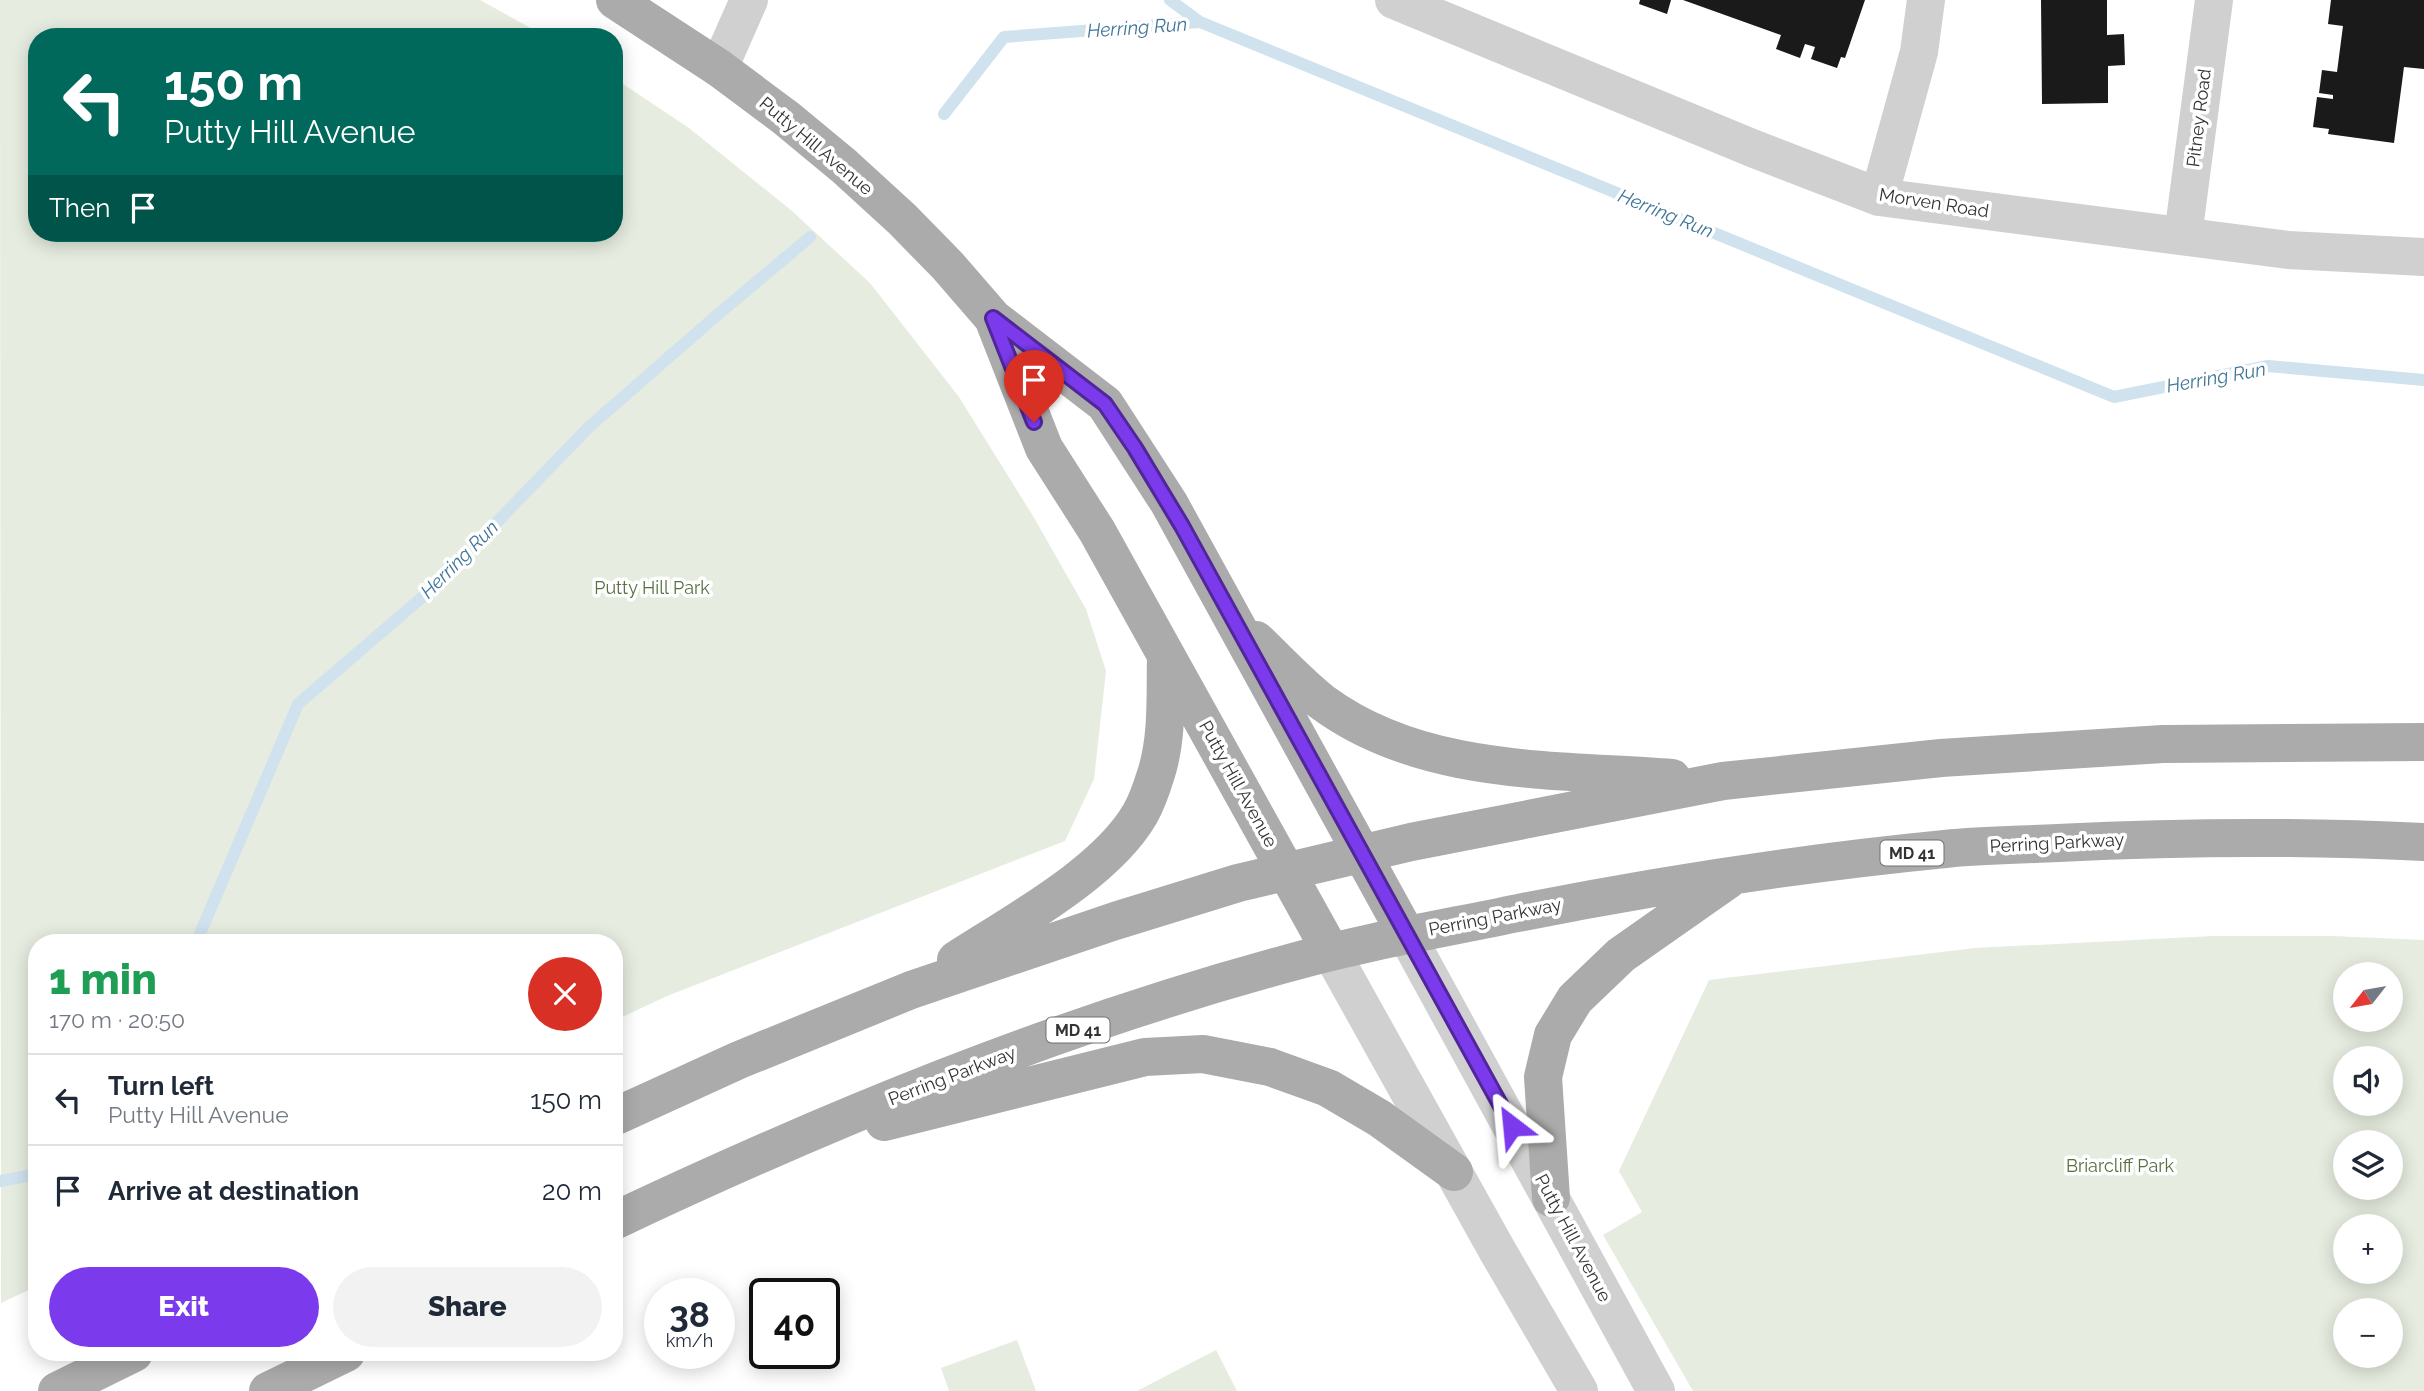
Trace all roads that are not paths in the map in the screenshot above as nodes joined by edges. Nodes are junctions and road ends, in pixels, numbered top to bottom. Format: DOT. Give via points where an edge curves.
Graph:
graph roads {
  1 [pos="615,0"];
  2 [pos="749,0"];
  3 [pos="1394,0"];
  4 [pos="1926,0"];
  5 [pos="2214,0"];
  6 [pos="719,68"];
  7 [pos="1879,197"];
  8 [pos="2183,236"];
  9 [pos="2424,257"];
  10 [pos="993,318"];
  11 [pos="1233,620"];
  12 [pos="1166,654"];
  13 [pos="2424,742"];
  14 [pos="1723,781"];
  15 [pos="2424,842"];
  16 [pos="1362,853"];
  17 [pos="1287,871"];
  18 [pos="1735,876"];
  19 [pos="1406,934"];
  20 [pos="1331,951"];
  21 [pos="911,990"];
  22 [pos="623,1112"];
  23 [pos="760,1153"];
  24 [pos="1454,1171"];
  25 [pos="1551,1198"];
  26 [pos="623,1217"];
  27 [pos="118,1361"];
  28 [pos="330,1361"];
  29 [pos="57,1391"];
  30 [pos="268,1391"];
  31 [pos="1579,1391"];
  32 [pos="1656,1391"];
  1 -- 6 [label="main road, Putty Hill Avenue"];
  2 -- 6 [label="street"];
  3 -- 7 [label="street, Morven Road"];
  4 -- 7 [label="street" via="1919,52"];
  5 -- 8 [label="street, Pitney Road"];
  6 -- 10 [label="main road, Putty Hill Avenue" via="854,175 948,266"];
  7 -- 8 [label="street, Morven Road"];
  8 -- 9 [label="street, Morven Road" via="2288,250"];
  10 -- 11 [label="main road, Putty Hill Avenue" via="1105,404 1169,503"];
  10 -- 12 [label="main road, Putty Hill Avenue" via="1045,448"];
  11 -- 14 [label="main road" via="1322,702 1372,731 1426,752 1494,765"];
  11 -- 16 [label="main road, Putty Hill Avenue"];
  12 -- 17 [label="main road, Putty Hill Avenue"];
  12 -- 21 [label="main road" via="1165,723 1157,772 1141,813 1120,842 1083,877"];
  13 -- 14 [label="main road" via="2163,744 1941,758"];
  14 -- 16 [label="main road"];
  15 -- 18 [label="main road, Perring Parkway / MD 41" via="2163,838 1948,849"];
  16 -- 17 [label="main road"];
  16 -- 19 [label="main road, Putty Hill Avenue"];
  17 -- 20 [label="main road, Putty Hill Avenue"];
  17 -- 21 [label="main road" via="1115,921"];
  18 -- 19 [label="main road, Perring Parkway / MD 41"];
  18 -- 25 [label="main road" via="1621,955 1575,999 1553,1035 1543,1077"];
  19 -- 20 [label="main road, Perring Parkway / MD 41"];
  19 -- 25 [label="street, Putty Hill Avenue"];
  20 -- 23 [label="main road, Perring Parkway / MD 41" via="1138,1009 938,1079"];
  20 -- 24 [label="street, Putty Hill Avenue"];
  21 -- 22 [label="main road"];
  23 -- 24 [label="main road" via="1144,1056 1203,1054 1270,1067 1328,1088"];
  23 -- 26 [label="main road, Perring Parkway / MD 41"];
  24 -- 31 [label="street, Putty Hill Avenue"];
  25 -- 32 [label="street, Putty Hill Avenue"];
  27 -- 29 [label="main road"];
  28 -- 30 [label="main road"];
}
